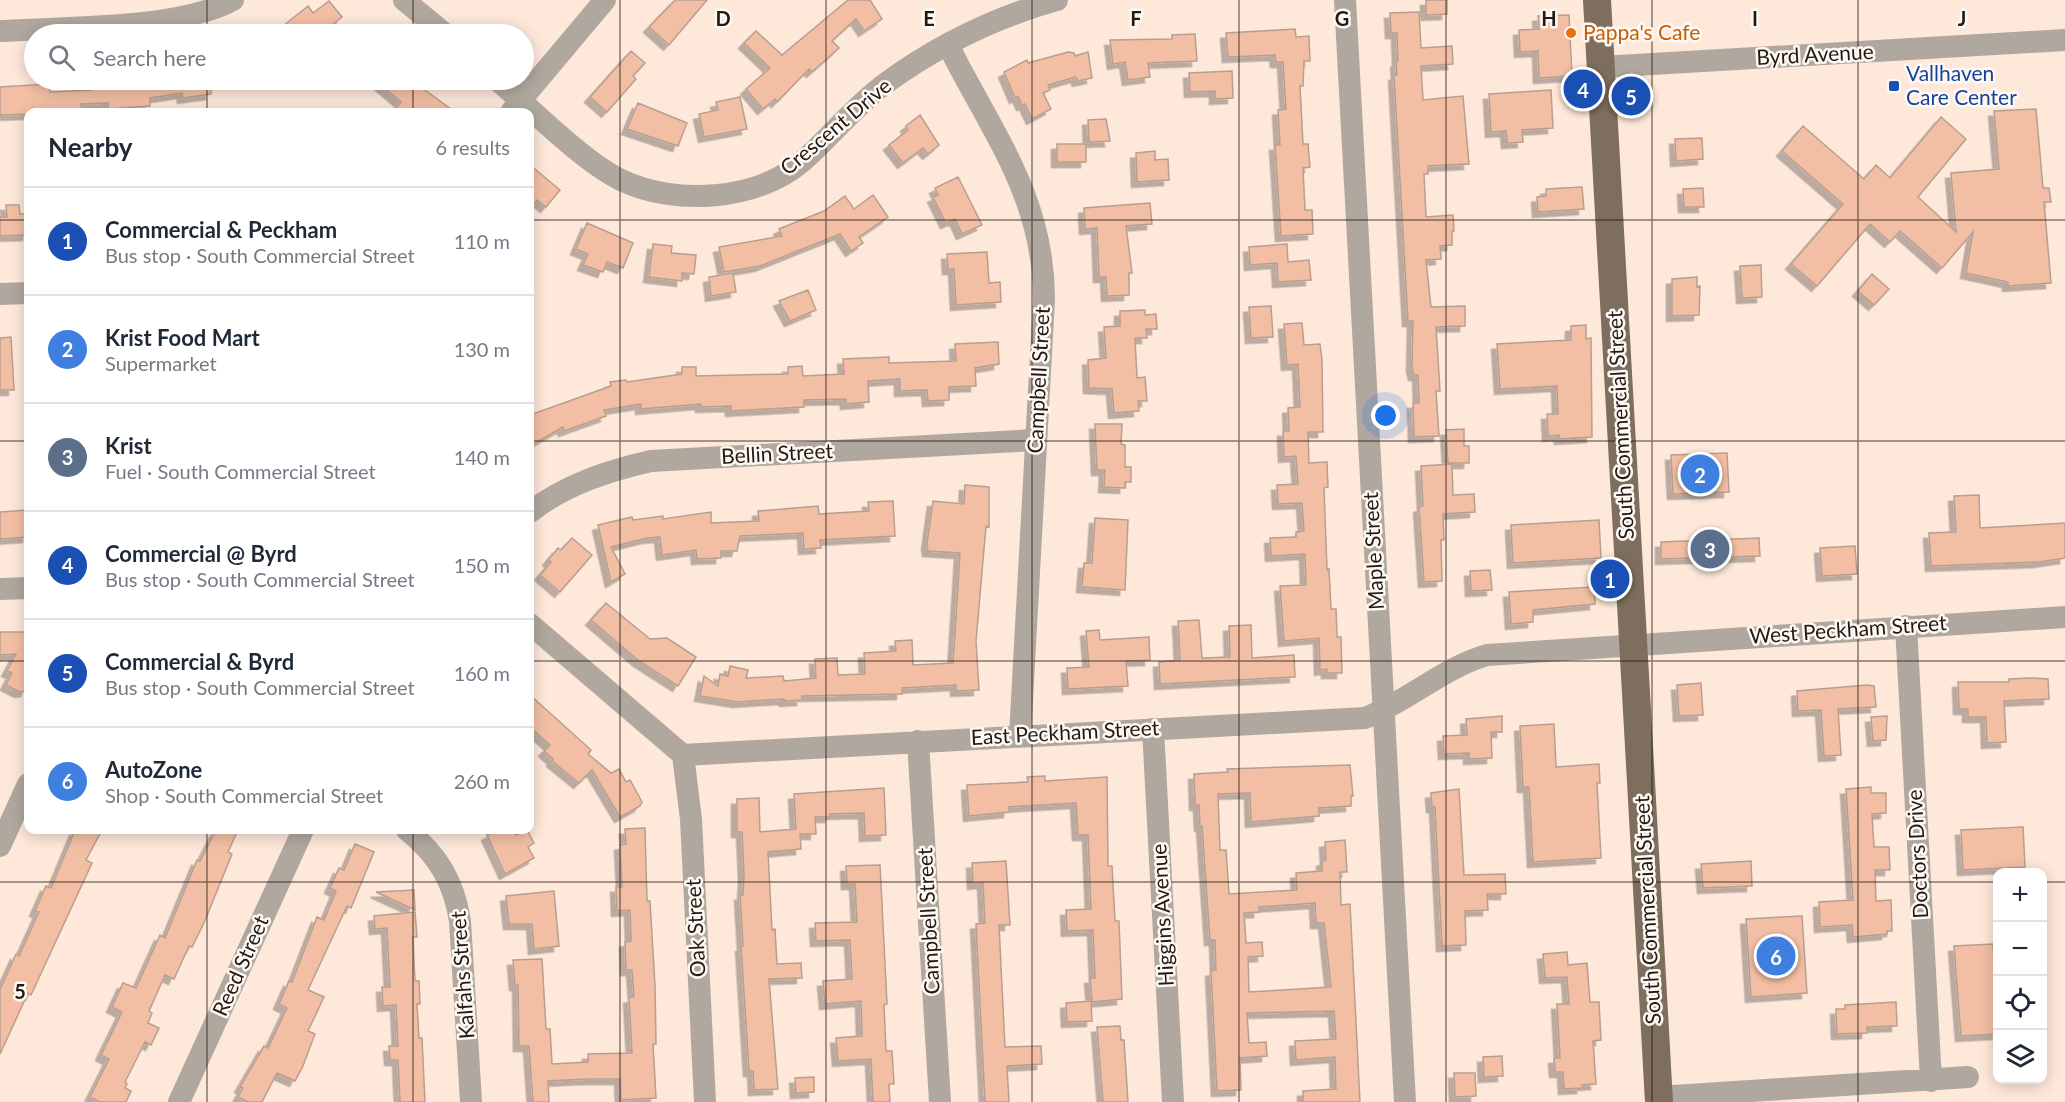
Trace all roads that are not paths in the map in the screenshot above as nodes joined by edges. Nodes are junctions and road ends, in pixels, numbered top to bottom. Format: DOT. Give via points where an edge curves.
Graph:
graph roads {
  1 [pos="233,0"];
  2 [pos="404,0"];
  3 [pos="605,0"];
  4 [pos="1057,0"];
  5 [pos="1345,0"];
  6 [pos="1597,0"];
  7 [pos="113,24"];
  8 [pos="433,24"];
  9 [pos="24,30"];
  10 [pos="0,32"];
  11 [pos="2065,40"];
  12 [pos="948,45"];
  13 [pos="1601,67"];
  14 [pos="534,85"];
  15 [pos="504,90"];
  16 [pos="529,90"];
  17 [pos="516,106"];
  18 [pos="534,119"];
  19 [pos="24,293"];
  20 [pos="0,294"];
  21 [pos="1036,440"];
  22 [pos="534,509"];
  23 [pos="24,588"];
  24 [pos="0,589"];
  25 [pos="2065,617"];
  26 [pos="1906,626"];
  27 [pos="534,627"];
  28 [pos="1632,644"];
  29 [pos="1383,711"];
  30 [pos="1153,729"];
  31 [pos="1020,736"];
  32 [pos="918,741"];
  33 [pos="683,755"];
  34 [pos="24,793"];
  35 [pos="301,834"];
  36 [pos="411,834"];
  37 [pos="0,846"];
  38 [pos="1968,1077"];
  39 [pos="1931,1081"];
  40 [pos="1658,1099"];
  41 [pos="179,1102"];
  42 [pos="471,1102"];
  43 [pos="705,1102"];
  44 [pos="940,1102"];
  45 [pos="1173,1102"];
  46 [pos="1405,1102"];
  1 -- 7 [label="street" via="189,16"];
  2 -- 8 [label="street"];
  3 -- 14 [label="street"];
  4 -- 12 [label="street, Crescent Drive" via="992,22"];
  5 -- 29 [label="street, Maple Street"];
  6 -- 13 [label="main road, South Commercial Street"];
  9 -- 10 [label="street"];
  11 -- 13 [label="street, Byrd Avenue"];
  12 -- 18 [label="street, Crescent Drive" via="884,85 802,162 755,188 712,194 654,191 620,179"];
  12 -- 21 [label="street, Campbell Street" via="1016,173 1036,226 1044,274"];
  13 -- 28 [label="main road, South Commercial Street"];
  15 -- 17 [label="street, Crescent Drive"];
  16 -- 17 [label="street"];
  19 -- 20 [label="street"];
  21 -- 22 [label="street, Bellin Street" via="651,461 592,478"];
  21 -- 31 [label="street, Campbell Street"];
  23 -- 24 [label="street"];
  25 -- 26 [label="street, West Peckham Street"];
  26 -- 28 [label="street, West Peckham Street"];
  26 -- 39 [label="street, Doctors Drive"];
  27 -- 33 [label="street"];
  28 -- 29 [label="street, East Peckham Street" via="1487,655 1457,667"];
  28 -- 40 [label="main road, South Commercial Street"];
  29 -- 30 [label="street, East Peckham Street" via="1365,718"];
  29 -- 46 [label="street, Maple Street"];
  30 -- 31 [label="street, East Peckham Street"];
  30 -- 45 [label="street, Higgins Avenue"];
  31 -- 32 [label="street, East Peckham Street"];
  32 -- 33 [label="street, East Peckham Street"];
  32 -- 44 [label="street, Campbell Street"];
  33 -- 43 [label="street, Oak Street" via="691,819"];
  34 -- 37 [label="street"];
  35 -- 41 [label="street, Reed Street"];
  36 -- 42 [label="street, Kalfahs Street" via="435,855 456,898"];
  38 -- 39 [label="street"];
  39 -- 40 [label="street"];
}
